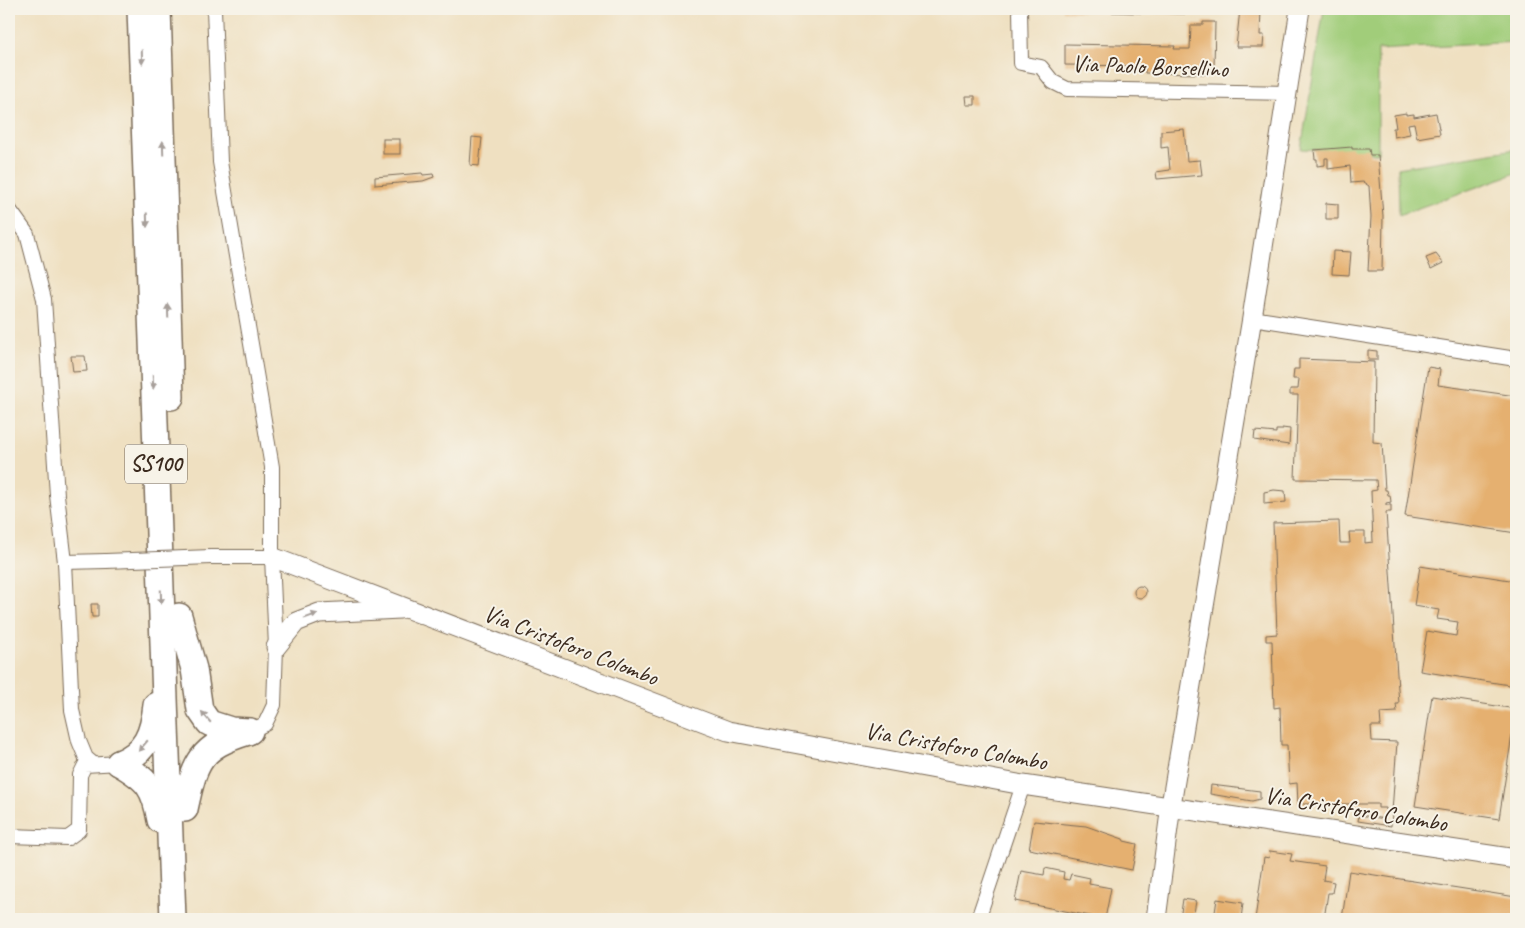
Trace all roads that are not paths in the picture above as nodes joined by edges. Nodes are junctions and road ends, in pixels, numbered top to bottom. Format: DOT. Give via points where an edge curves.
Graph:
graph roads {
  1 [pos="140,9"];
  2 [pos="158,9"];
  3 [pos="214,9"];
  4 [pos="1020,9"];
  5 [pos="1300,9"];
  6 [pos="1287,93"];
  7 [pos="9,209"];
  8 [pos="1252,318"];
  9 [pos="1516,359"];
  10 [pos="272,557"];
  11 [pos="65,562"];
  12 [pos="407,609"];
  13 [pos="179,616"];
  14 [pos="276,648"];
  15 [pos="163,650"];
  16 [pos="250,731"];
  17 [pos="92,763"];
  18 [pos="119,763"];
  19 [pos="1023,784"];
  20 [pos="1171,805"];
  21 [pos="185,809"];
  22 [pos="9,836"];
  23 [pos="170,854"];
  24 [pos="1516,859"];
  25 [pos="173,919"];
  26 [pos="187,919"];
  27 [pos="978,919"];
  28 [pos="1156,919"];
  1 -- 15 [label="highway, SS100, one-way"];
  13 -- 2 [label="highway, SS100, one-way"];
  3 -- 10 [label="street" via="220,162 272,468"];
  4 -- 6 [label="street, Via Paolo Borsellino" via="1021,63 1042,67 1053,82 1067,89"];
  5 -- 6 [label="main road"];
  6 -- 8 [label="main road"];
  7 -- 11 [label="street" via="27,234 44,299"];
  8 -- 9 [label="street"];
  8 -- 20 [label="main road"];
  10 -- 11 [label="street, bridge"];
  10 -- 12 [label="main road, Via Cristoforo Colombo"];
  10 -- 14 [label="street"];
  11 -- 17 [label="street" via="72,710 79,741 86,758"];
  14 -- 12 [label="main road, one-way" via="296,622 319,613"];
  12 -- 19 [label="main road, Via Cristoforo Colombo" via="728,731"];
  16 -- 13 [label="highway, SS100, one-way" via="231,730 209,723 200,710 194,669"];
  13 -- 21 [label="highway, SS100"];
  14 -- 16 [label="street" via="274,705 265,724"];
  15 -- 18 [label="highway, SS100, one-way" via="156,662 156,704 149,738 135,755"];
  15 -- 23 [label="highway, SS100"];
  16 -- 21 [label="highway, SS100" via="224,740 204,755 192,775"];
  17 -- 18 [label="street"];
  17 -- 22 [label="street" via="86,765 80,776 79,830 68,838"];
  18 -- 23 [label="highway, SS100" via="149,784 156,798 162,835"];
  19 -- 20 [label="main road, Via Cristoforo Colombo"];
  19 -- 27 [label="street"];
  20 -- 24 [label="main road, Via Cristoforo Colombo"];
  20 -- 28 [label="main road"];
  21 -- 26 [label="highway, SS100"];
  23 -- 25 [label="highway, SS100"];
}
